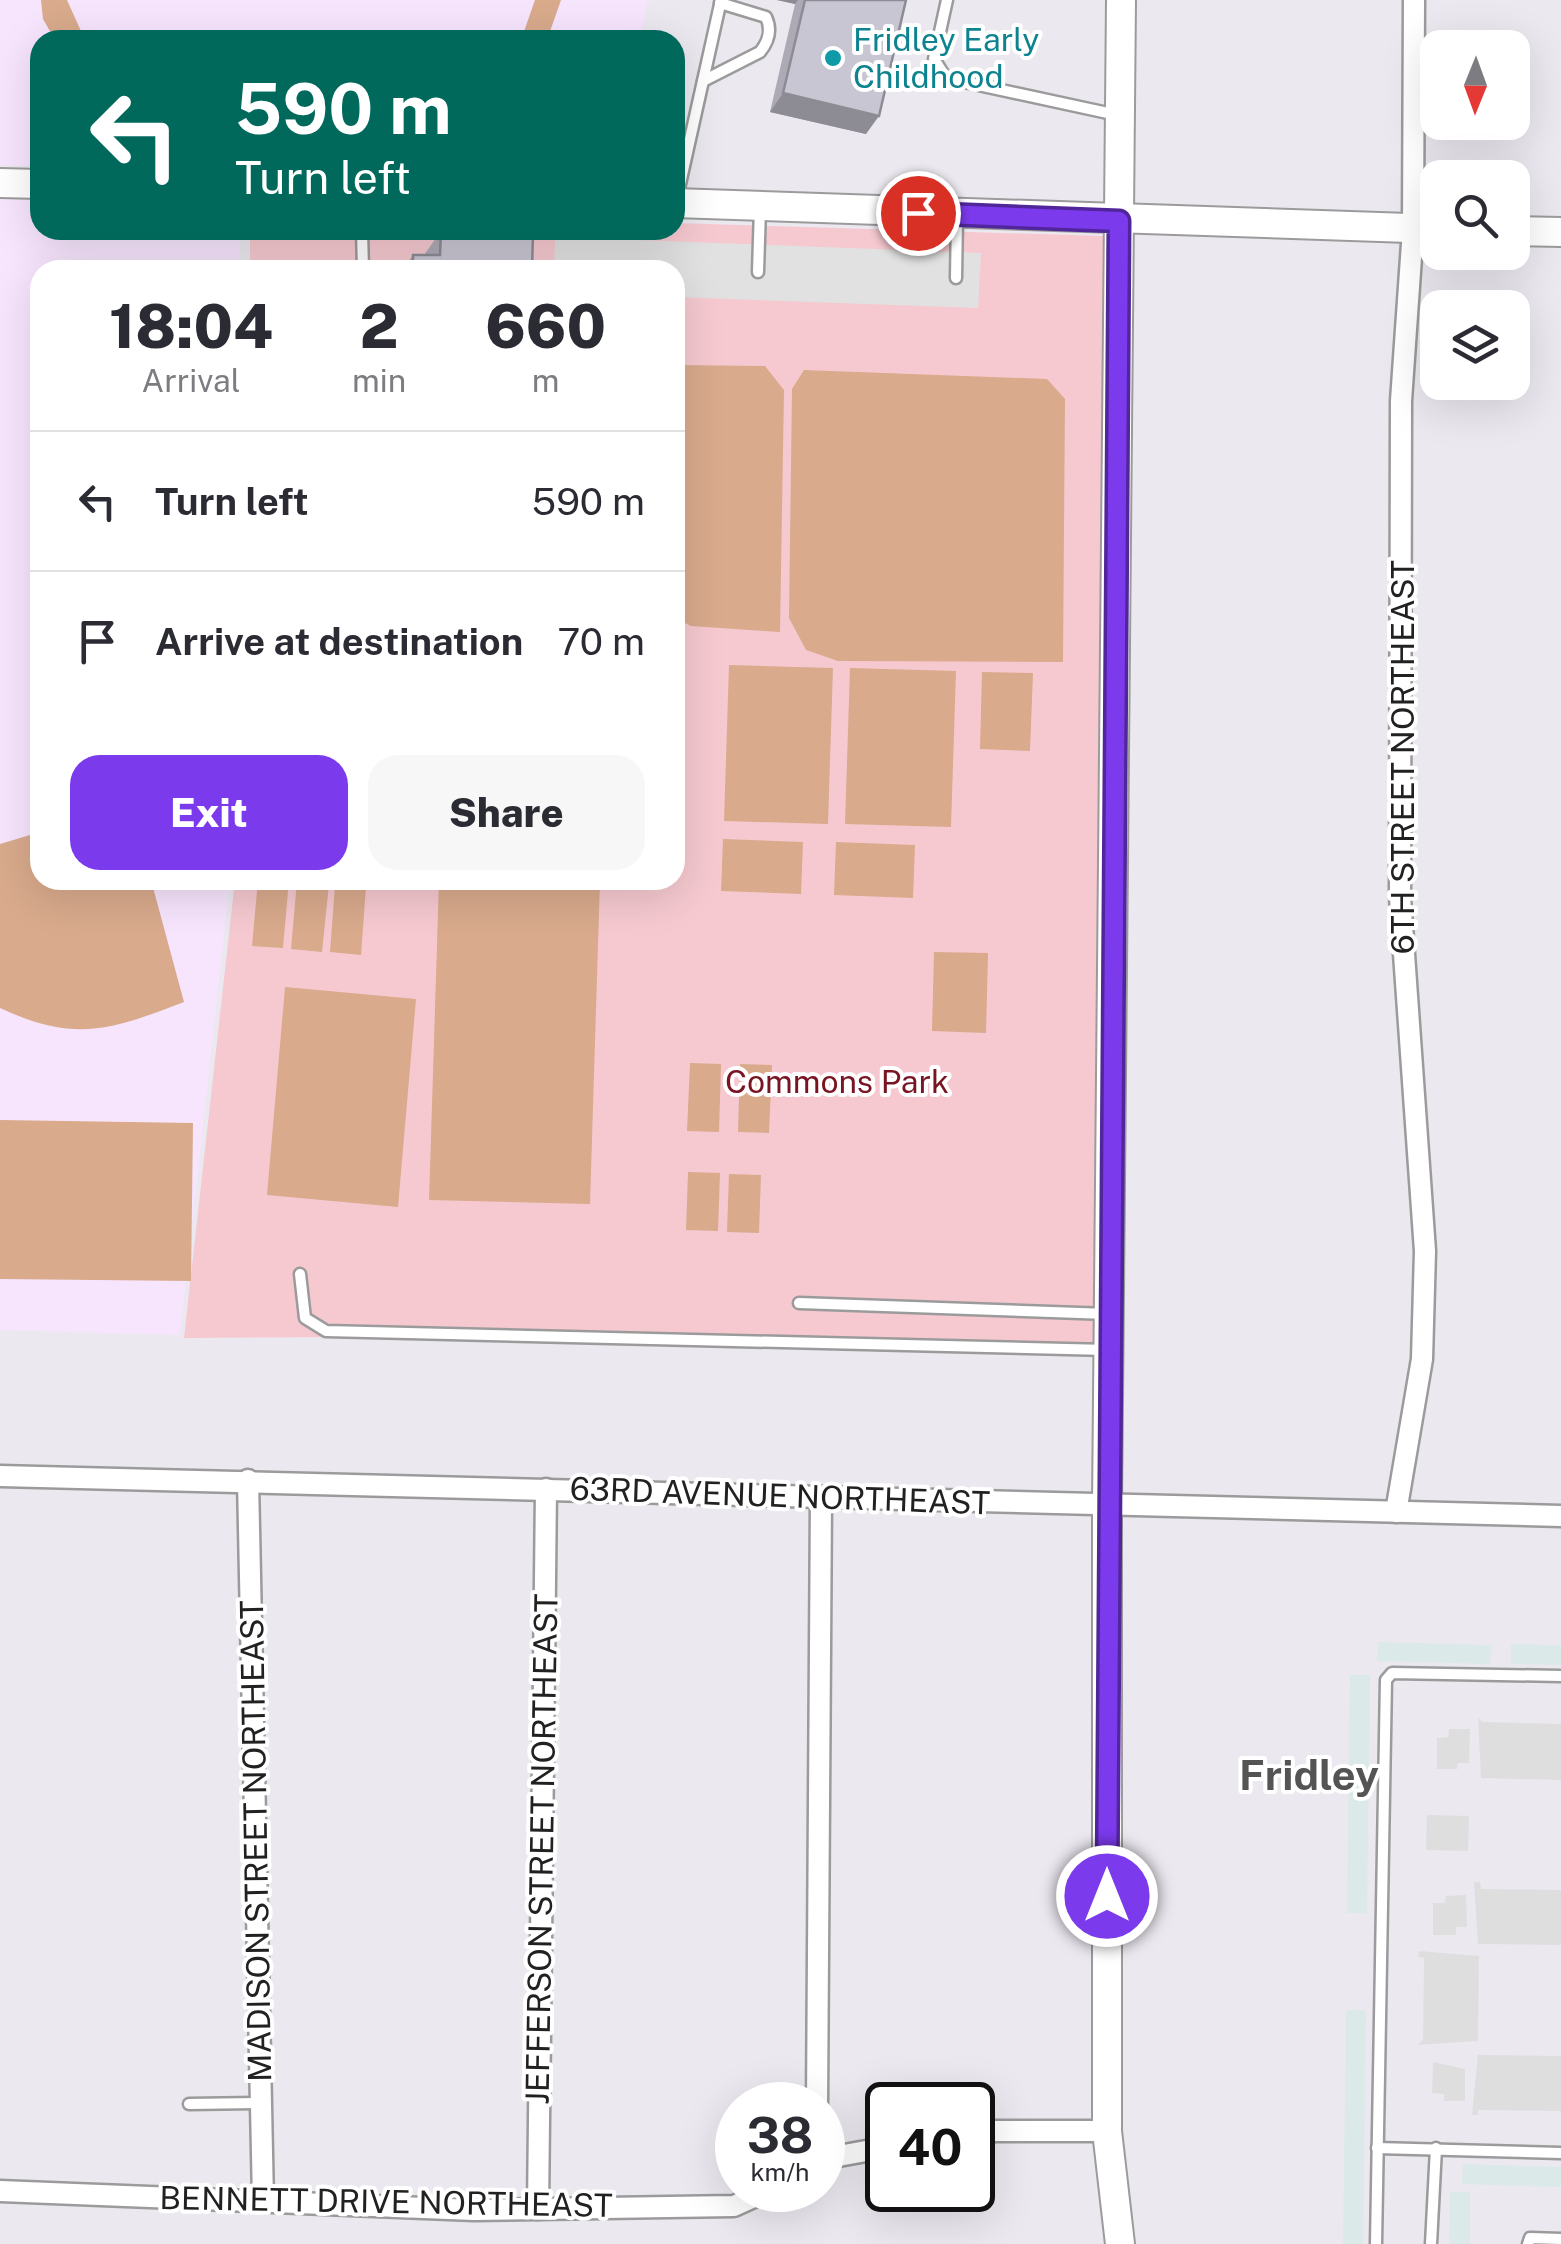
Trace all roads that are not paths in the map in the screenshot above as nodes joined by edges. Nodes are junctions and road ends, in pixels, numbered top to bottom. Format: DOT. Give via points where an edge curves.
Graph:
graph roads {
  1 [pos="947,0"];
  2 [pos="1121,0"];
  3 [pos="1414,0"];
  4 [pos="721,2"];
  5 [pos="703,81"];
  6 [pos="1121,116"];
  7 [pos="1422,160"];
  8 [pos="685,162"];
  9 [pos="0,183"];
  10 [pos="30,184"];
  11 [pos="685,203"];
  12 [pos="760,207"];
  13 [pos="958,215"];
  14 [pos="1119,221"];
  15 [pos="1420,229"];
  16 [pos="1530,231"];
  17 [pos="1561,232"];
  18 [pos="1420,270"];
  19 [pos="758,272"];
  20 [pos="956,278"];
  21 [pos="300,1274"];
  22 [pos="800,1304"];
  23 [pos="1110,1314"];
  24 [pos="1109,1350"];
  25 [pos="0,1476"];
  26 [pos="248,1480"];
  27 [pos="546,1489"];
  28 [pos="821,1497"];
  29 [pos="1107,1506"];
  30 [pos="1396,1512"];
  31 [pos="1561,1516"];
  32 [pos="1561,1676"];
  33 [pos="818,2082"];
  34 [pos="261,2103"];
  35 [pos="190,2104"];
  36 [pos="1107,2131"];
  37 [pos="995,2132"];
  38 [pos="1377,2148"];
  39 [pos="1436,2148"];
  40 [pos="1561,2154"];
  41 [pos="0,2191"];
  42 [pos="263,2202"];
  43 [pos="715,2206"];
  44 [pos="538,2209"];
  45 [pos="1561,2240"];
  46 [pos="1120,2244"];
  47 [pos="1376,2244"];
  48 [pos="1431,2244"];
  49 [pos="1528,2244"];
  1 -- 6 [label="lane" via="934,59 946,78"];
  2 -- 6 [label="street"];
  3 -- 7 [label="street, 6TH STREET NORTHEAST"];
  4 -- 5 [label="lane"];
  4 -- 5 [label="lane" via="766,16 766,44"];
  5 -- 8 [label="lane"];
  6 -- 14 [label="street"];
  9 -- 10 [label="street"];
  11 -- 12 [label="street"];
  12 -- 13 [label="street"];
  12 -- 19 [label="lane"];
  13 -- 14 [label="street"];
  13 -- 20 [label="lane"];
  14 -- 15 [label="street"];
  14 -- 23 [label="street"];
  16 -- 17 [label="street"];
  18 -- 30 [label="street, 6TH STREET NORTHEAST" via="1402,400 1400,897 1425,1305"];
  21 -- 24 [label="lane" via="305,1318 326,1331"];
  22 -- 23 [label="lane"];
  23 -- 24 [label="street"];
  24 -- 29 [label="street"];
  25 -- 26 [label="street, 63RD AVENUE NORTHEAST"];
  26 -- 27 [label="street, 63RD AVENUE NORTHEAST"];
  26 -- 34 [label="street, MADISON STREET NORTHEAST"];
  27 -- 28 [label="street, 63RD AVENUE NORTHEAST"];
  27 -- 44 [label="street, JEFFERSON STREET NORTHEAST"];
  28 -- 29 [label="street, 63RD AVENUE NORTHEAST"];
  28 -- 33 [label="street"];
  29 -- 30 [label="street, 63RD AVENUE NORTHEAST"];
  29 -- 36 [label="street"];
  30 -- 31 [label="street, 63RD AVENUE NORTHEAST"];
  32 -- 38 [label="lane" via="1392,1674 1386,1680"];
  34 -- 35 [label="lane"];
  34 -- 42 [label="street, MADISON STREET NORTHEAST"];
  36 -- 37 [label="street"];
  36 -- 46 [label="street"];
  38 -- 39 [label="lane"];
  38 -- 47 [label="lane"];
  39 -- 40 [label="lane"];
  39 -- 48 [label="lane"];
  41 -- 42 [label="street, BENNETT DRIVE NORTHEAST"];
  42 -- 44 [label="street, BENNETT DRIVE NORTHEAST"];
  43 -- 44 [label="street, BENNETT DRIVE NORTHEAST"];
  45 -- 49 [label="lane" via="1530,2238"];
}
